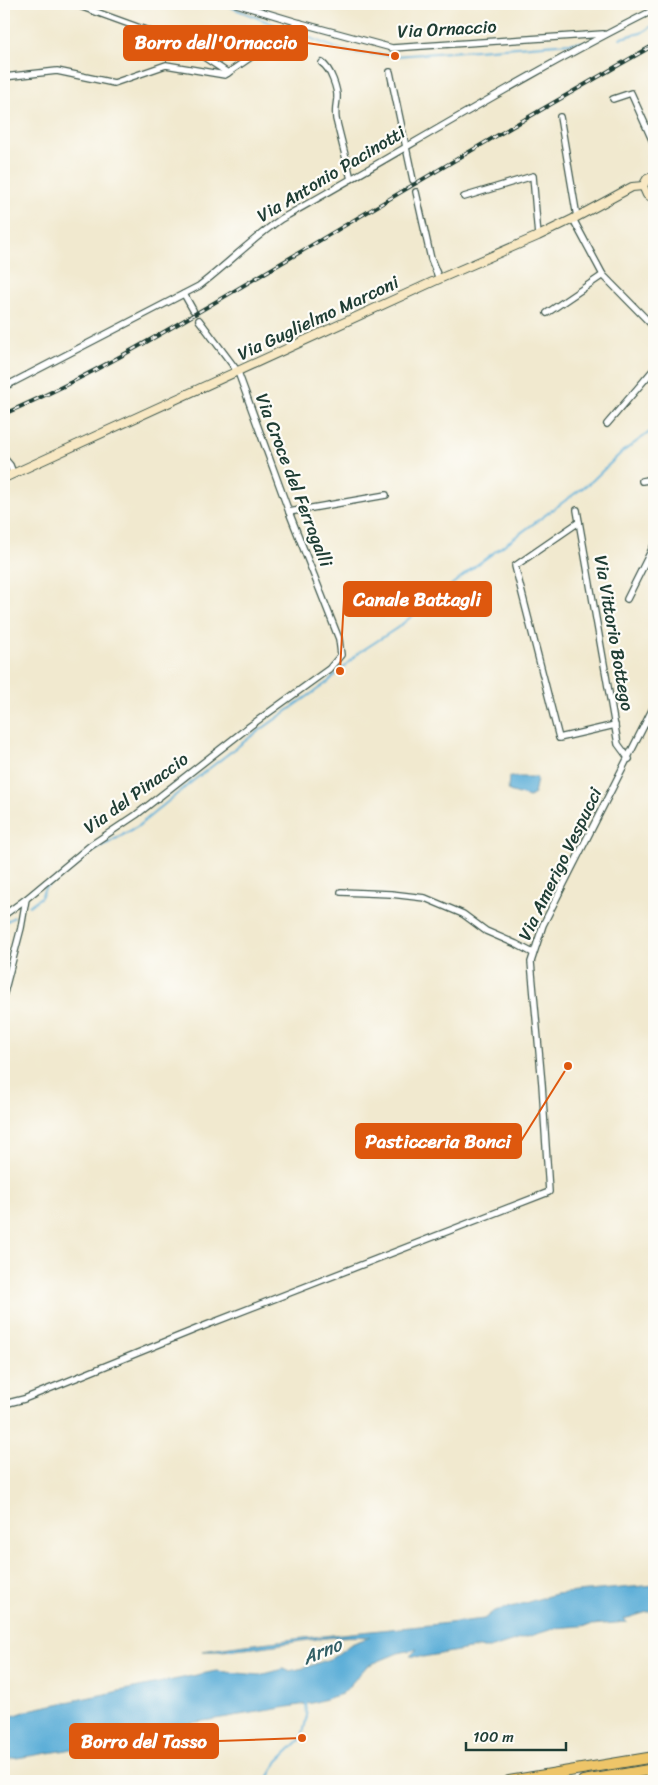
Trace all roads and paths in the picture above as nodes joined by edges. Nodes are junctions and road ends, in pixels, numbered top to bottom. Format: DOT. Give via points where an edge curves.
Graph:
graph roads {
  1 [pos="74,4"];
  2 [pos="237,4"];
  3 [pos="654,10"];
  4 [pos="300,23"];
  5 [pos="605,34"];
  6 [pos="322,63"];
  7 [pos="390,72"];
  8 [pos="228,73"];
  9 [pos="4,77"];
  10 [pos="613,100"];
  11 [pos="560,117"];
  12 [pos="654,144"];
  13 [pos="405,147"];
  14 [pos="654,176"];
  15 [pos="351,180"];
  16 [pos="413,180"];
  17 [pos="643,186"];
  18 [pos="416,192"];
  19 [pos="464,197"];
  20 [pos="654,198"];
  21 [pos="575,218"];
  22 [pos="538,236"];
  23 [pos="603,275"];
  24 [pos="439,279"];
  25 [pos="184,294"];
  26 [pos="193,310"];
  27 [pos="547,313"];
  28 [pos="199,320"];
  29 [pos="654,327"];
  30 [pos="654,369"];
  31 [pos="238,372"];
  32 [pos="4,387"];
  33 [pos="606,424"];
  34 [pos="4,458"];
  35 [pos="13,473"];
  36 [pos="4,478"];
  37 [pos="654,479"];
  38 [pos="642,481"];
  39 [pos="386,496"];
  40 [pos="577,510"];
  41 [pos="289,512"];
  42 [pos="579,522"];
  43 [pos="654,545"];
  44 [pos="627,599"];
  45 [pos="341,655"];
  46 [pos="654,706"];
  47 [pos="615,725"];
  48 [pos="629,759"];
  49 [pos="341,892"];
  50 [pos="26,899"];
  51 [pos="4,915"];
  52 [pos="533,953"];
  53 [pos="4,993"];
  54 [pos="4,1404"];
  55 [pos="654,1757"];
  56 [pos="654,1769"];
  57 [pos="509,1781"];
  58 [pos="583,1781"];
  1 -- 8 [label="street" via="176,42"];
  2 -- 4 [label="street, Via Ornaccio"];
  3 -- 5 [label="street, Via Antonio Pacinotti"];
  4 -- 5 [label="street, Via Ornaccio" via="392,48"];
  4 -- 8 [label="street"];
  5 -- 13 [label="street, Via Antonio Pacinotti"];
  6 -- 15 [label="street" via="327,66 337,93 336,119"];
  7 -- 13 [label="street"];
  8 -- 9 [label="street" via="225,76 166,65 114,83 57,70"];
  10 -- 12 [label="street" via="631,93"];
  11 -- 21 [label="street"];
  13 -- 15 [label="street, Via Antonio Pacinotti"];
  13 -- 16 [label="street"];
  14 -- 17 [label="street"];
  15 -- 25 [label="street, Via Antonio Pacinotti" via="274,224 225,266"];
  17 -- 20 [label="street" via="646,195"];
  17 -- 21 [label="street, Via Guglielmo Marconi" via="632,187"];
  18 -- 24 [label="street"];
  19 -- 22 [label="street" via="533,176"];
  21 -- 22 [label="street, Via Guglielmo Marconi"];
  21 -- 23 [label="street"];
  22 -- 24 [label="street, Via Guglielmo Marconi"];
  23 -- 27 [label="street"];
  23 -- 29 [label="street"];
  24 -- 31 [label="street, Via Guglielmo Marconi"];
  25 -- 26 [label="street"];
  25 -- 32 [label="street, Via Antonio Pacinotti"];
  28 -- 31 [label="street, Via Croce del Ferragalli"];
  30 -- 33 [label="street"];
  31 -- 35 [label="street, Via Guglielmo Marconi"];
  31 -- 41 [label="street, Via Croce del Ferragalli"];
  34 -- 35 [label="street"];
  35 -- 36 [label="street, Via Guglielmo Marconi"];
  37 -- 38 [label="street"];
  39 -- 41 [label="street"];
  40 -- 42 [label="street, Via Vittorio Bottego"];
  41 -- 45 [label="street, Via Croce del Ferragalli" via="339,639"];
  42 -- 47 [label="street, Via Vittorio Bottego"];
  42 -- 47 [label="street" via="516,566 559,738"];
  43 -- 44 [label="street"];
  45 -- 50 [label="street, Via del Pinaccio" via="329,668 136,815 91,845"];
  46 -- 48 [label="street, Via Amerigo Vespucci"];
  47 -- 48 [label="street, Via Vittorio Bottego" via="618,744"];
  48 -- 52 [label="street, Via Amerigo Vespucci" via="543,925"];
  49 -- 52 [label="street" via="425,898 463,914 486,931"];
  50 -- 51 [label="street, Via del Pinaccio"];
  50 -- 53 [label="street"];
  52 -- 54 [label="street, Via Amerigo Vespucci" via="531,962 549,1192 24,1399"];
  55 -- 57 [label="highway"];
  56 -- 58 [label="highway"];
}
